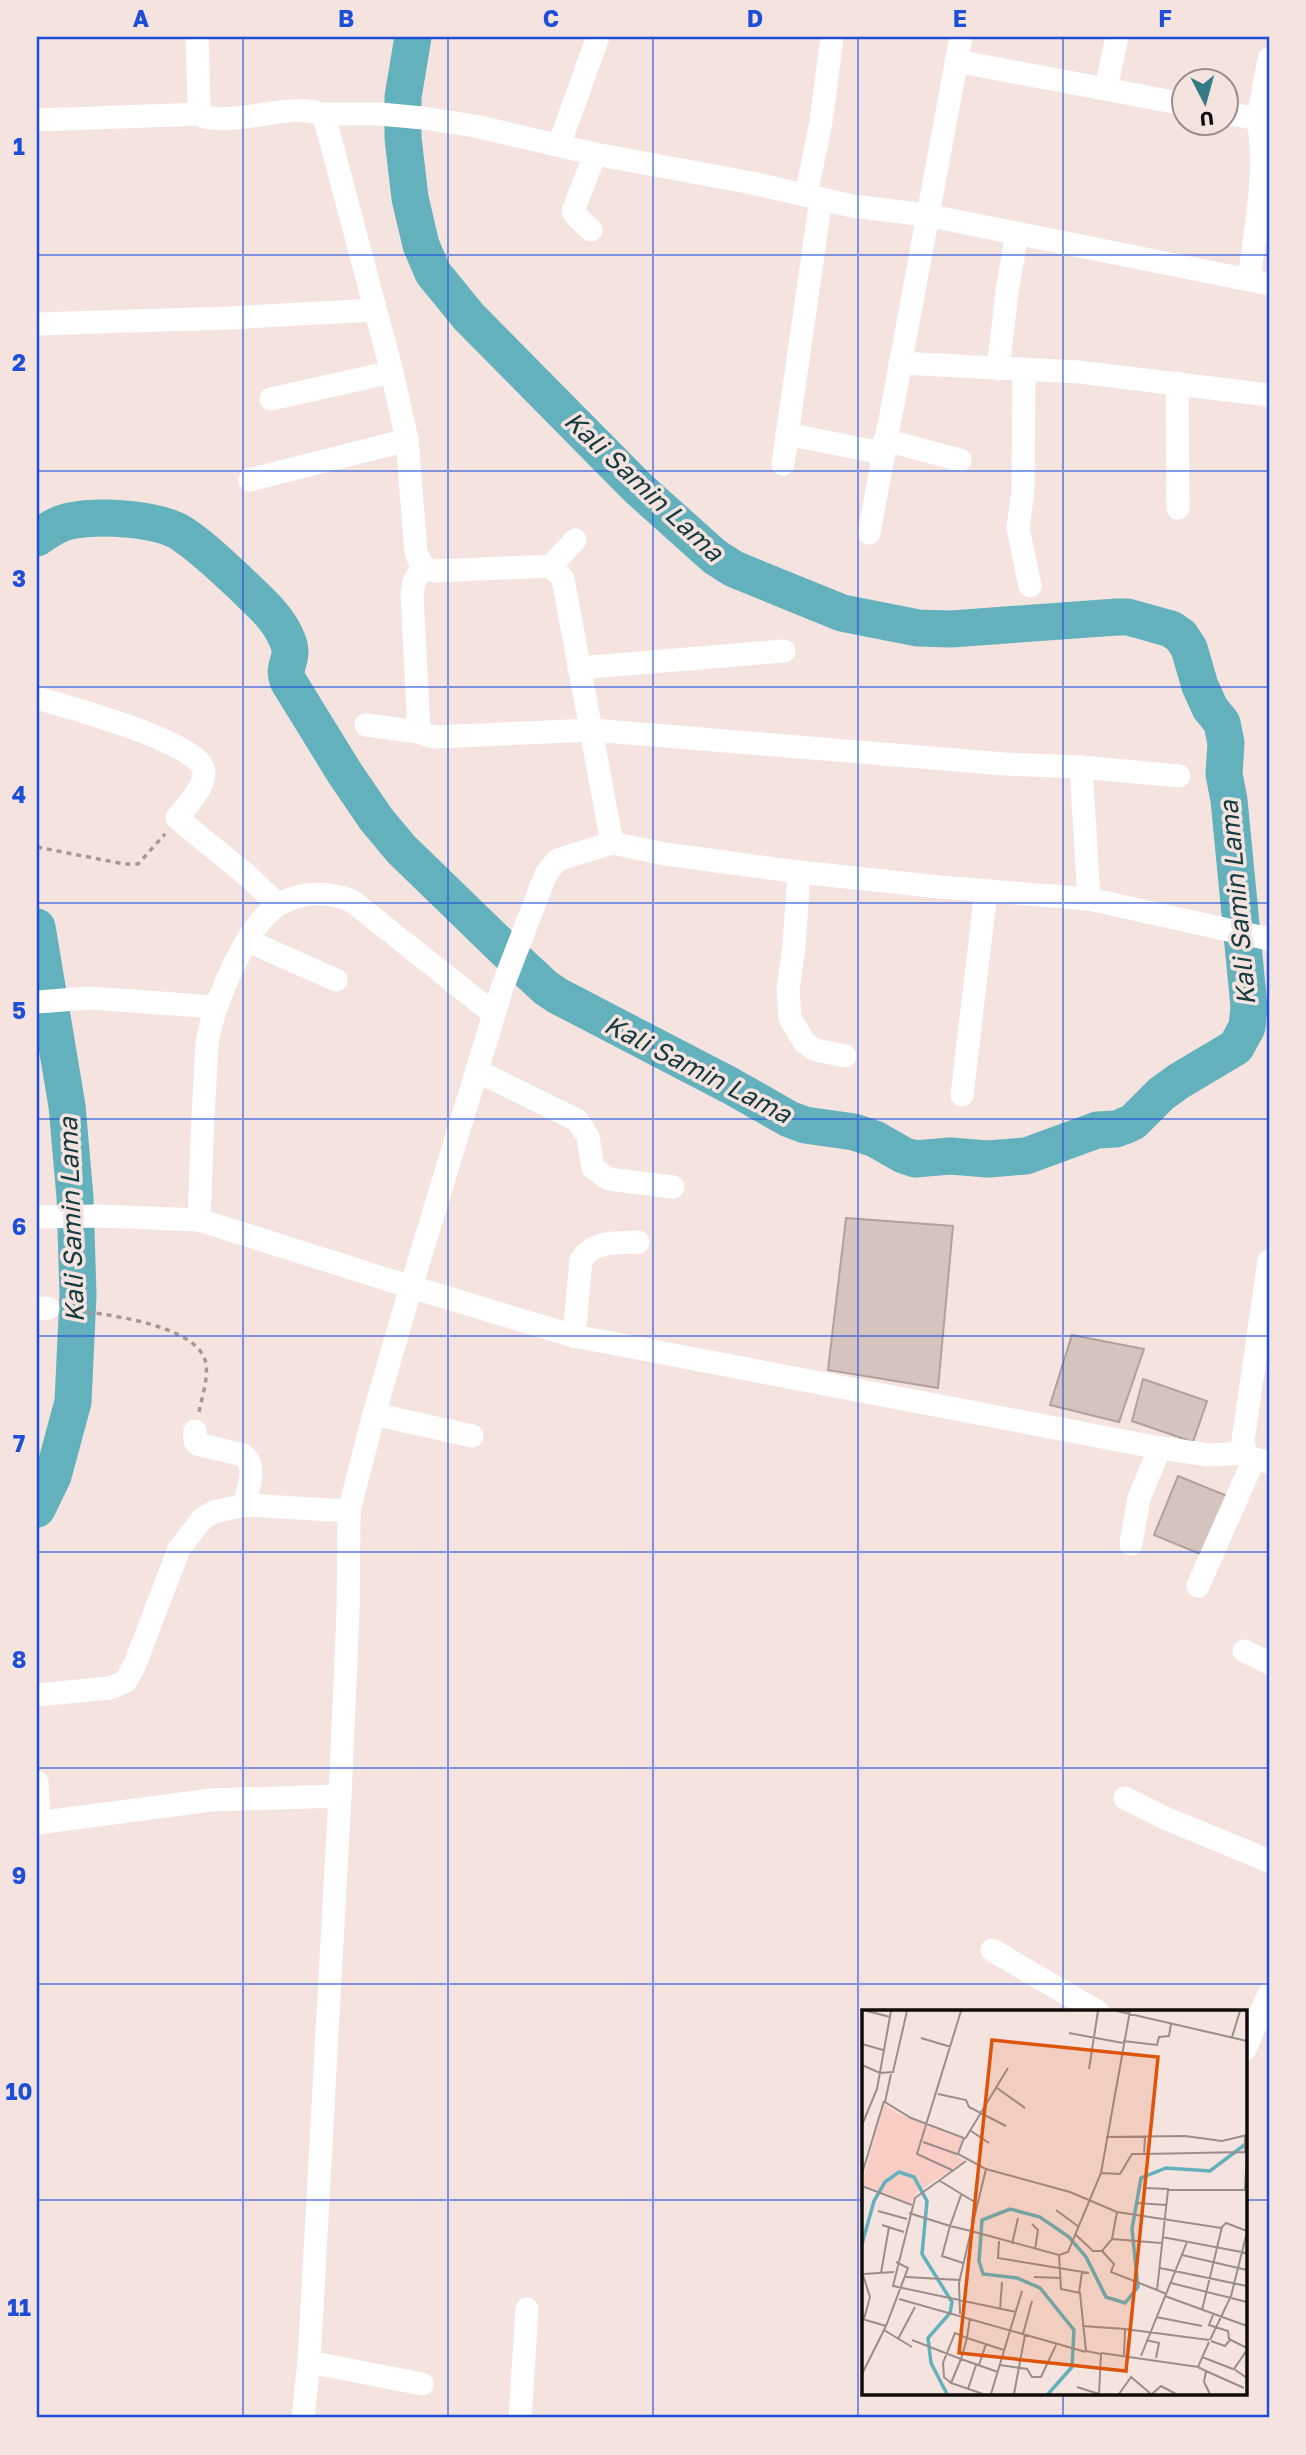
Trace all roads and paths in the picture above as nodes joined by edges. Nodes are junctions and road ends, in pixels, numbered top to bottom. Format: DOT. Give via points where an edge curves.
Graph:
graph roads {
  1 [pos="197,37"];
  2 [pos="598,37"];
  3 [pos="832,37"];
  4 [pos="961,37"];
  5 [pos="1117,37"];
  6 [pos="1269,60"];
  7 [pos="957,61"];
  8 [pos="1106,89"];
  9 [pos="1170,101"];
  10 [pos="202,114"];
  11 [pos="321,114"];
  12 [pos="1240,116"];
  13 [pos="37,120"];
  14 [pos="1264,121"];
  15 [pos="559,145"];
  16 [pos="595,154"];
  17 [pos="814,197"];
  18 [pos="926,215"];
  19 [pos="591,230"];
  20 [pos="1017,233"];
  21 [pos="1259,281"];
  22 [pos="374,310"];
  23 [pos="37,324"];
  24 [pos="900,363"];
  25 [pos="999,369"];
  26 [pos="1024,371"];
  27 [pos="392,372"];
  28 [pos="1177,383"];
  29 [pos="1269,395"];
  30 [pos="271,399"];
  31 [pos="787,434"];
  32 [pos="407,440"];
  33 [pos="884,446"];
  34 [pos="960,460"];
  35 [pos="783,464"];
  36 [pos="250,480"];
  37 [pos="1178,508"];
  38 [pos="869,533"];
  39 [pos="575,540"];
  40 [pos="423,566"];
  41 [pos="551,566"];
  42 [pos="1030,586"];
  43 [pos="784,651"];
  44 [pos="579,668"];
  45 [pos="37,698"];
  46 [pos="366,725"];
  47 [pos="592,730"];
  48 [pos="419,732"];
  49 [pos="1081,768"];
  50 [pos="1180,776"];
  51 [pos="177,818"];
  52 [pos="612,844"];
  53 [pos="37,847"];
  54 [pos="799,872"];
  55 [pos="986,891"];
  56 [pos="1090,899"];
  57 [pos="278,905"];
  58 [pos="1269,939"];
  59 [pos="248,941"];
  60 [pos="336,980"];
  61 [pos="37,1002"];
  62 [pos="216,1007"];
  63 [pos="494,1014"];
  64 [pos="845,1056"];
  65 [pos="477,1071"];
  66 [pos="962,1095"];
  67 [pos="673,1187"];
  68 [pos="37,1217"];
  69 [pos="199,1220"];
  70 [pos="638,1242"];
  71 [pos="1269,1262"];
  72 [pos="411,1287"];
  73 [pos="42,1309"];
  74 [pos="574,1336"];
  75 [pos="374,1414"];
  76 [pos="195,1432"];
  77 [pos="472,1436"];
  78 [pos="1160,1448"];
  79 [pos="1256,1458"];
  80 [pos="244,1505"];
  81 [pos="349,1511"];
  82 [pos="1131,1544"];
  83 [pos="1198,1586"];
  84 [pos="1244,1650"];
  85 [pos="1269,1663"];
  86 [pos="37,1695"];
  87 [pos="37,1782"];
  88 [pos="340,1796"];
  89 [pos="1125,1798"];
  90 [pos="38,1823"];
  91 [pos="1269,1861"];
  92 [pos="992,1950"];
  93 [pos="1269,1994"];
  94 [pos="1095,2010"];
  95 [pos="1246,2047"];
  96 [pos="527,2309"];
  97 [pos="309,2362"];
  98 [pos="422,2384"];
  99 [pos="303,2418"];
  100 [pos="520,2418"];
  1 -- 10 [label="street"];
  2 -- 15 [label="street"];
  3 -- 17 [label="street"];
  4 -- 7 [label="street"];
  5 -- 8 [label="street"];
  6 -- 14 [label="street"];
  7 -- 8 [label="street"];
  7 -- 18 [label="street"];
  8 -- 9 [label="street"];
  10 -- 11 [label="street" via="222,119 304,110"];
  10 -- 13 [label="street"];
  11 -- 15 [label="street" via="423,118"];
  11 -- 22 [label="street"];
  12 -- 14 [label="street"];
  14 -- 21 [label="street"];
  15 -- 16 [label="street"];
  16 -- 17 [label="street"];
  16 -- 19 [label="street" via="573,211"];
  17 -- 18 [label="street"];
  17 -- 31 [label="street"];
  18 -- 20 [label="street"];
  18 -- 24 [label="street"];
  20 -- 21 [label="street"];
  20 -- 25 [label="street"];
  22 -- 23 [label="street"];
  22 -- 27 [label="street"];
  24 -- 25 [label="street"];
  24 -- 33 [label="street"];
  25 -- 26 [label="street"];
  26 -- 28 [label="street"];
  26 -- 42 [label="street" via="1023,491 1018,528"];
  27 -- 30 [label="street"];
  27 -- 32 [label="street"];
  28 -- 29 [label="street"];
  28 -- 37 [label="street"];
  31 -- 33 [label="street"];
  31 -- 35 [label="street"];
  32 -- 36 [label="street"];
  32 -- 40 [label="street" via="415,552"];
  33 -- 34 [label="street"];
  33 -- 38 [label="street"];
  39 -- 41 [label="street"];
  40 -- 41 [label="street" via="436,571"];
  40 -- 48 [label="street" via="412,594"];
  41 -- 44 [label="street" via="563,579"];
  43 -- 44 [label="street"];
  44 -- 47 [label="street"];
  45 -- 51 [label="street" via="127,725 202,763 202,782"];
  46 -- 48 [label="street"];
  47 -- 48 [label="street" via="434,737"];
  47 -- 49 [label="street"];
  47 -- 52 [label="street"];
  49 -- 50 [label="street"];
  49 -- 56 [label="street"];
  51 -- 53 [label="path" via="138,864"];
  51 -- 57 [label="street"];
  52 -- 54 [label="street"];
  52 -- 63 [label="street" via="568,855 551,866"];
  54 -- 55 [label="street"];
  54 -- 64 [label="street" via="788,990 790,1018 805,1043"];
  55 -- 56 [label="street"];
  55 -- 66 [label="street"];
  56 -- 58 [label="street"];
  57 -- 59 [label="street"];
  57 -- 63 [label="street" via="318,893 352,901"];
  59 -- 60 [label="street"];
  59 -- 62 [label="street"];
  61 -- 62 [label="street" via="90,998"];
  62 -- 69 [label="street" via="208,1038"];
  63 -- 65 [label="street"];
  65 -- 67 [label="street" via="577,1120 588,1137 593,1168 609,1179"];
  65 -- 72 [label="street"];
  68 -- 69 [label="street"];
  69 -- 72 [label="street"];
  70 -- 74 [label="street" via="603,1244 581,1260"];
  71 -- 79 [label="street" via="1243,1441"];
  72 -- 74 [label="street"];
  72 -- 75 [label="street"];
  73 -- 76 [label="path" via="132,1319 194,1343 206,1364"];
  74 -- 78 [label="street"];
  75 -- 77 [label="street"];
  75 -- 81 [label="street"];
  76 -- 80 [label="street" via="197,1444 248,1460 251,1469"];
  78 -- 79 [label="street"];
  78 -- 82 [label="street" via="1139,1498"];
  79 -- 83 [label="street"];
  80 -- 81 [label="street"];
  80 -- 86 [label="street" via="203,1518 179,1549 126,1681 110,1688"];
  81 -- 88 [label="street"];
  84 -- 85 [label="street"];
  87 -- 90 [label="street"];
  88 -- 90 [label="street" via="211,1800"];
  88 -- 97 [label="street"];
  89 -- 91 [label="street"];
  92 -- 94 [label="street"];
  93 -- 95 [label="street"];
  96 -- 100 [label="street"];
  97 -- 98 [label="street"];
  97 -- 99 [label="street"];
}
